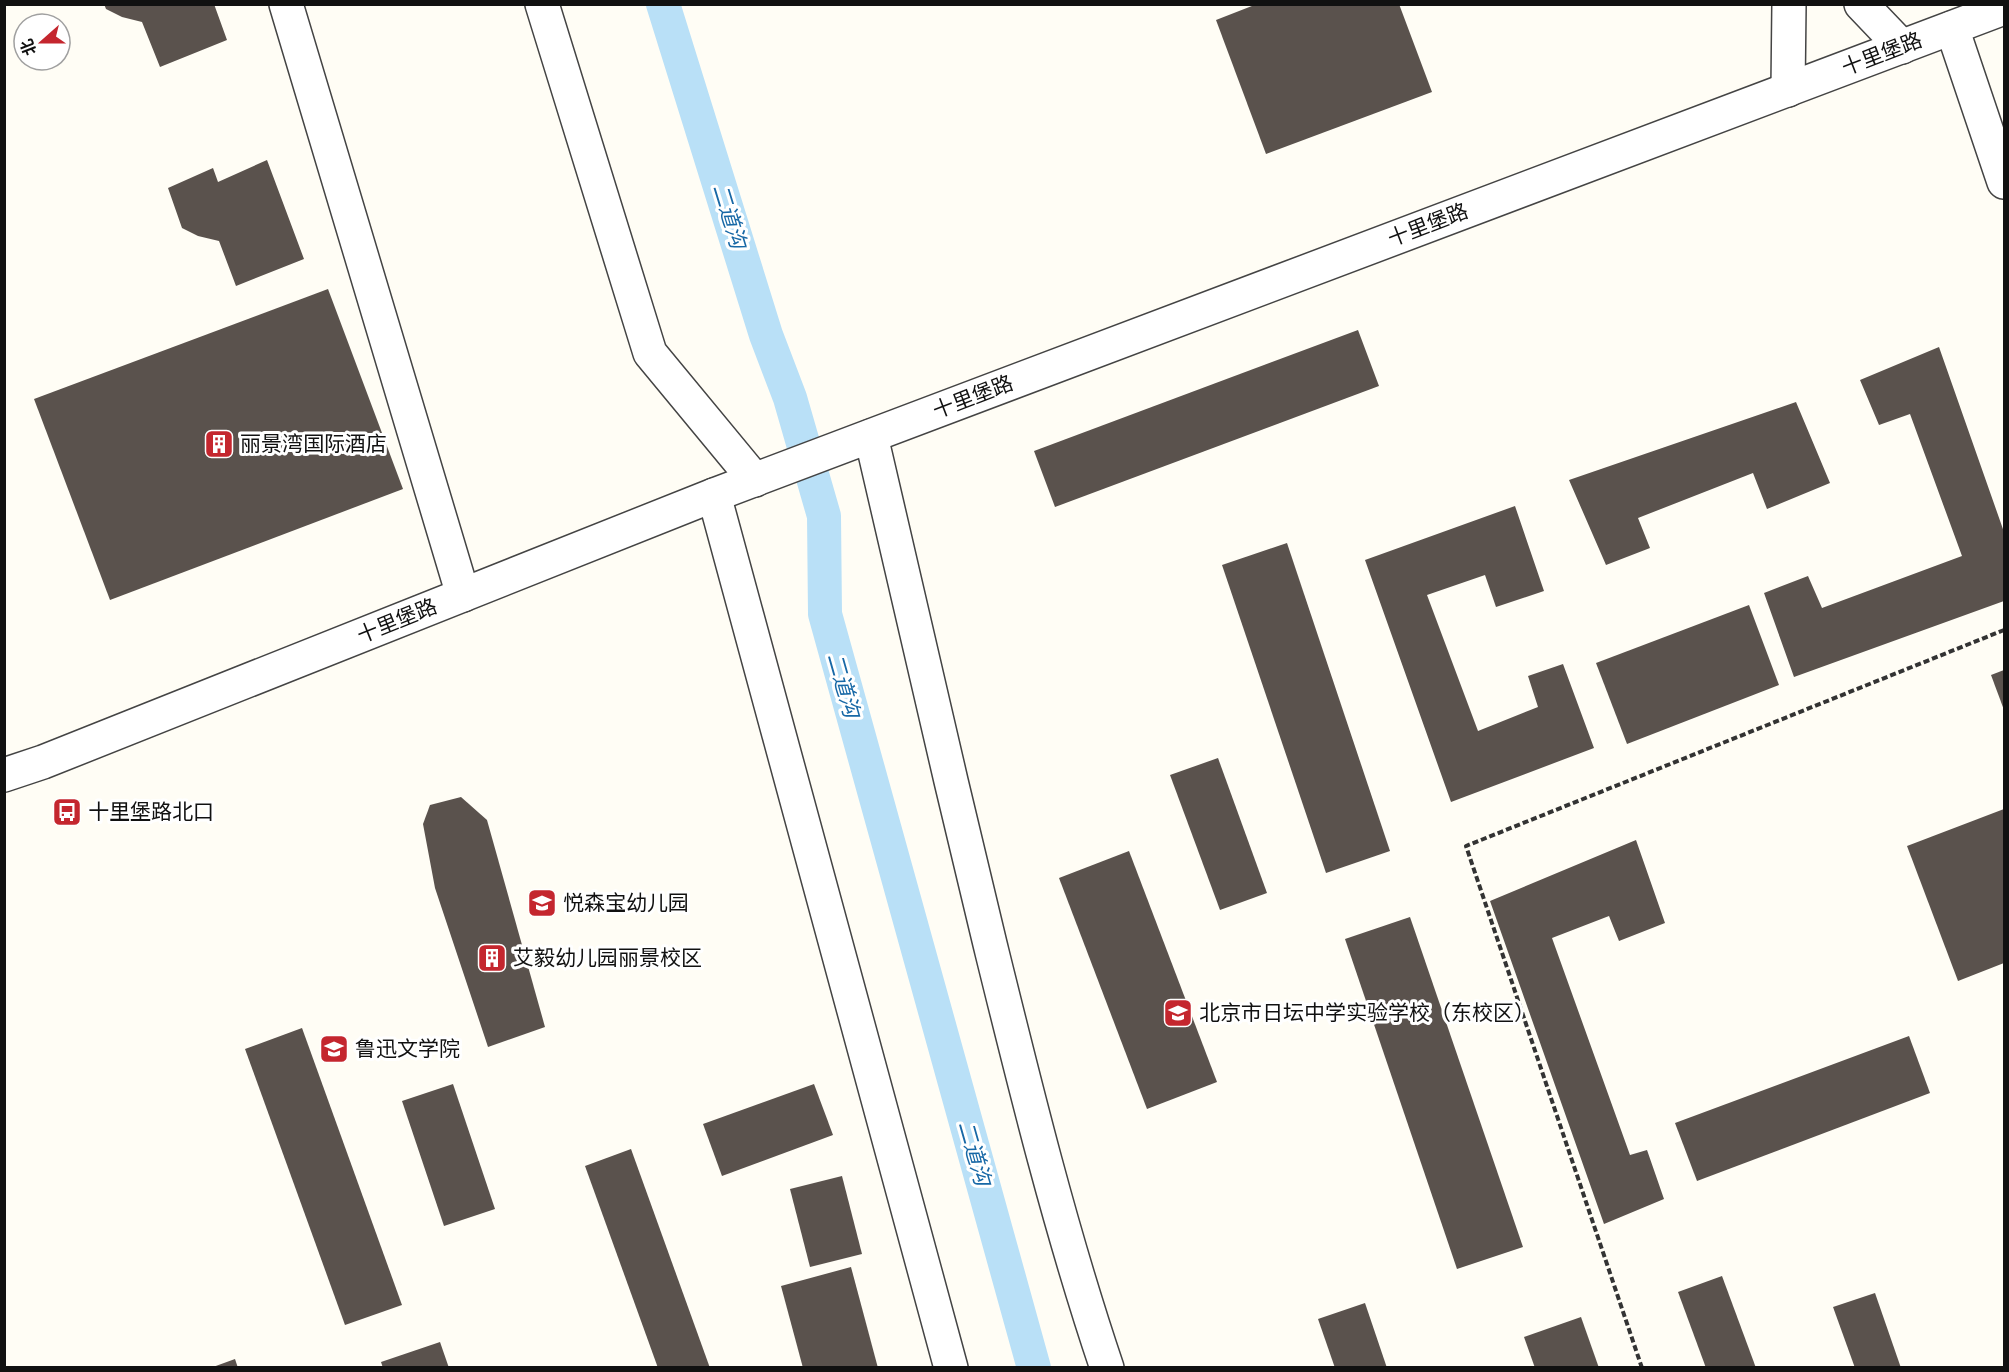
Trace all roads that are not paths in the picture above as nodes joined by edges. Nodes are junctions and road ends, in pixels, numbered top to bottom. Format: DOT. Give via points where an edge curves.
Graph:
graph roads {
  1 [pos="286,4"];
  2 [pos="542,4"];
  3 [pos="1789,4"];
  4 [pos="1861,4"];
  5 [pos="2004,8"];
  6 [pos="1952,28"];
  7 [pos="1902,46"];
  8 [pos="1788,90"];
  9 [pos="2004,182"];
  10 [pos="861,440"];
  11 [pos="755,480"];
  12 [pos="714,495"];
  13 [pos="463,595"];
  14 [pos="4,775"];
  15 [pos="951,1368"];
  16 [pos="1107,1368"];
  1 -- 13 [label="street"];
  2 -- 11 [label="street" via="650,353"];
  3 -- 8 [label="street"];
  4 -- 7 [label="street"];
  5 -- 6 [label="street, 十里堡路"];
  6 -- 7 [label="street, 十里堡路"];
  6 -- 9 [label="street"];
  7 -- 8 [label="street, 十里堡路"];
  8 -- 10 [label="street, 十里堡路"];
  10 -- 11 [label="street, 十里堡路"];
  10 -- 16 [label="street" via="1020,1066 1078,1281"];
  11 -- 12 [label="street, 十里堡路"];
  12 -- 13 [label="street, 十里堡路"];
  12 -- 15 [label="street"];
  13 -- 14 [label="street, 十里堡路"];
}
